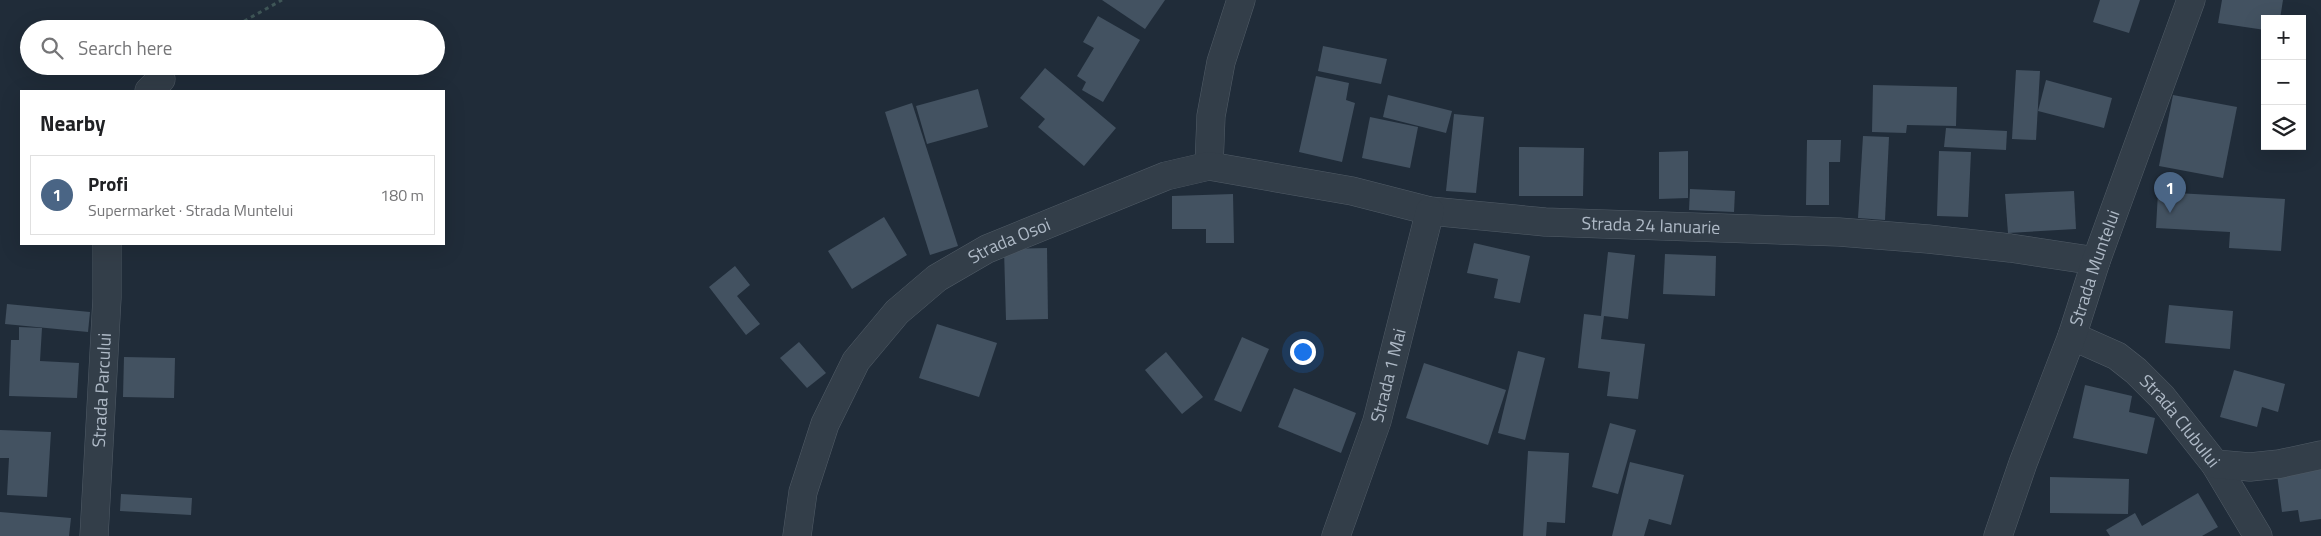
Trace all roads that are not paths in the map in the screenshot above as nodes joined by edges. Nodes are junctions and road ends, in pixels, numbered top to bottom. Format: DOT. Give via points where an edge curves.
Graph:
graph roads {
  1 [pos="1242,0"];
  2 [pos="2191,0"];
  3 [pos="1209,166"];
  4 [pos="1430,211"];
  5 [pos="107,245"];
  6 [pos="2096,262"];
  7 [pos="2072,336"];
  8 [pos="2321,455"];
  9 [pos="2215,464"];
  10 [pos="94,536"];
  11 [pos="797,536"];
  12 [pos="1336,536"];
  13 [pos="1998,536"];
  14 [pos="2258,536"];
  1 -- 3 [label="street" via="1221,62 1211,116"];
  2 -- 6 [label="street, Strada Muntelui"];
  3 -- 4 [label="street, Strada 24 Ianuarie" via="1352,191"];
  3 -- 11 [label="street, Strada Osoi" via="1166,176 986,248 937,278 897,312 856,362 825,424 803,492"];
  4 -- 6 [label="street, Strada 24 Ianuarie" via="1545,222 1829,232 1928,239"];
  4 -- 12 [label="street, Strada 1 Mai" via="1377,422"];
  5 -- 10 [label="street, Strada Parcului" via="108,298"];
  6 -- 7 [label="street, Strada Muntelui"];
  7 -- 9 [label="street, Strada Clubului" via="2117,356 2136,371 2162,397"];
  7 -- 13 [label="street, Strada Muntelui"];
  8 -- 9 [label="street" via="2250,467"];
  9 -- 14 [label="street, Strada Clubului"];
}
